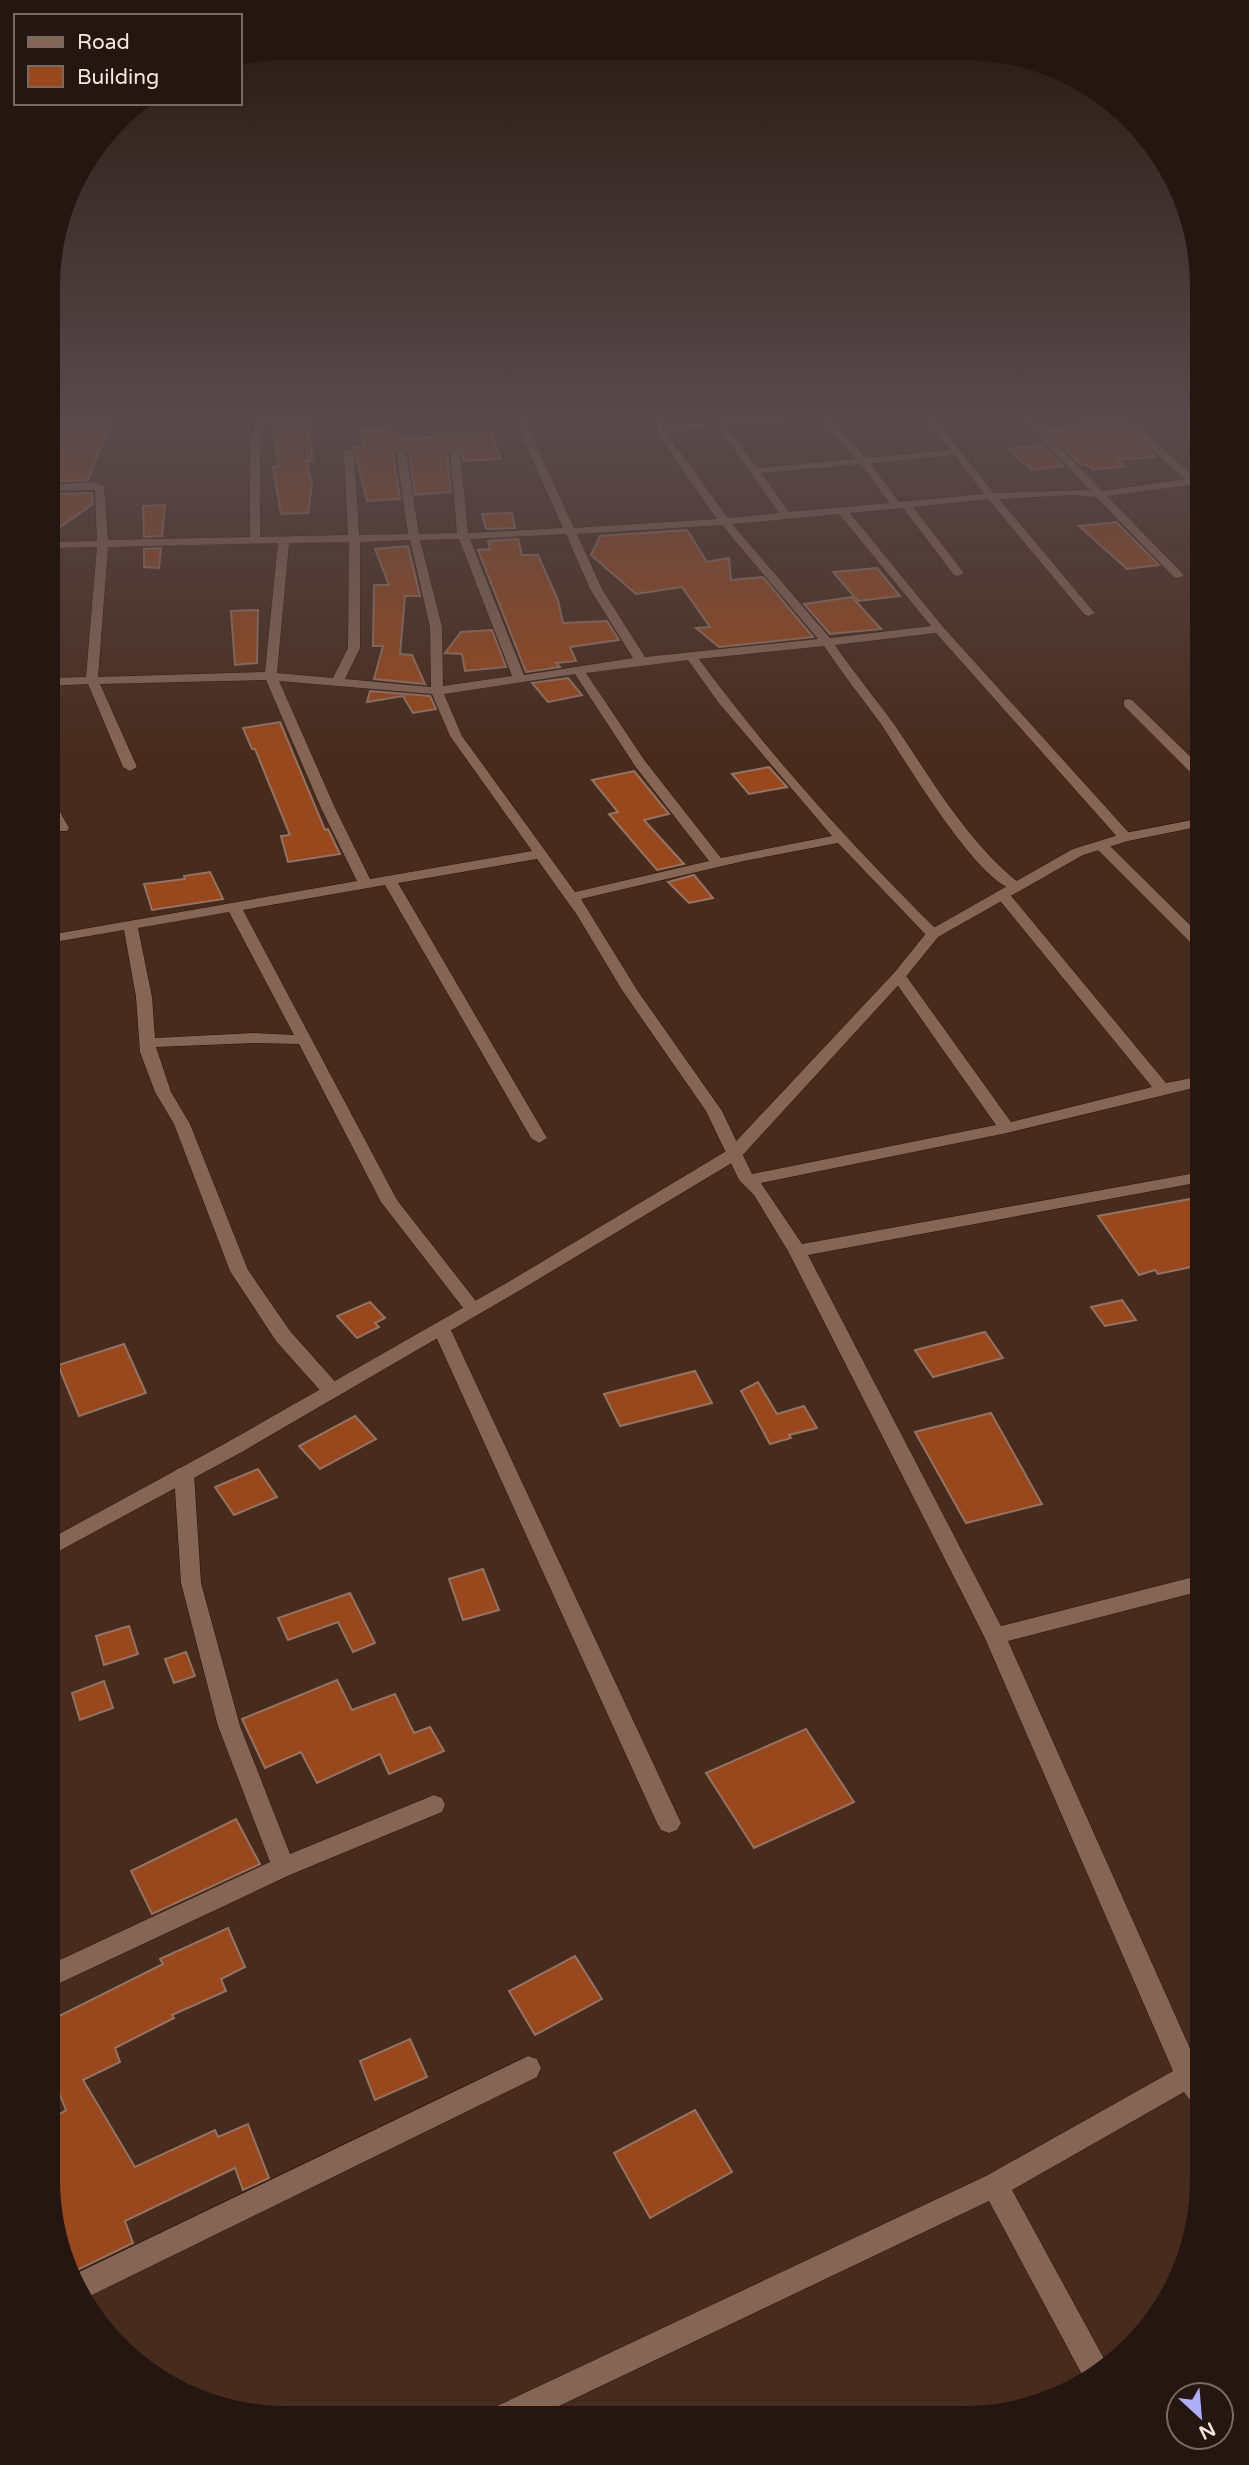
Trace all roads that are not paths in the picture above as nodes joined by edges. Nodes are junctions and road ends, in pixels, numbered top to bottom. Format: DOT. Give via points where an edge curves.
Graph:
graph roads {
  1 [pos="102,529"];
  2 [pos="255,529"];
  3 [pos="354,529"];
  4 [pos="413,529"];
  5 [pos="462,529"];
  6 [pos="569,529"];
  7 [pos="616,529"];
  8 [pos="731,529"];
  9 [pos="858,529"];
  10 [pos="921,529"];
  11 [pos="1019,529"];
  12 [pos="1134,529"];
  13 [pos="570,532"];
  14 [pos="414,536"];
  15 [pos="463,536"];
  16 [pos="355,537"];
  17 [pos="284,538"];
  18 [pos="255,539"];
  19 [pos="103,542"];
  20 [pos="60,544"];
  21 [pos="958,573"];
  22 [pos="1178,575"];
  23 [pos="1089,613"];
  24 [pos="939,629"];
  25 [pos="827,642"];
  26 [pos="691,656"];
  27 [pos="641,661"];
  28 [pos="577,669"];
  29 [pos="271,676"];
  30 [pos="519,678"];
  31 [pos="92,680"];
  32 [pos="60,681"];
  33 [pos="338,681"];
  34 [pos="438,691"];
  35 [pos="1128,703"];
  36 [pos="1190,764"];
  37 [pos="130,767"];
  38 [pos="60,824"];
  39 [pos="1190,824"];
  40 [pos="62,828"];
  41 [pos="1125,837"];
  42 [pos="843,838"];
  43 [pos="1101,845"];
  44 [pos="540,854"];
  45 [pos="718,863"];
  46 [pos="389,880"];
  47 [pos="365,884"];
  48 [pos="1008,890"];
  49 [pos="572,898"];
  50 [pos="234,907"];
  51 [pos="130,926"];
  52 [pos="933,934"];
  53 [pos="1190,934"];
  54 [pos="60,937"];
  55 [pos="899,976"];
  56 [pos="304,1040"];
  57 [pos="148,1043"];
  58 [pos="1190,1083"];
  59 [pos="1162,1089"];
  60 [pos="1007,1128"];
  61 [pos="539,1138"];
  62 [pos="734,1154"];
  63 [pos="1190,1179"];
  64 [pos="747,1180"];
  65 [pos="797,1251"];
  66 [pos="473,1309"];
  67 [pos="440,1328"];
  68 [pos="332,1391"];
  69 [pos="184,1474"];
  70 [pos="60,1542"];
  71 [pos="1189,1586"];
  72 [pos="995,1636"];
  73 [pos="434,1805"];
  74 [pos="669,1823"];
  75 [pos="284,1867"];
  76 [pos="60,1972"];
  77 [pos="528,2068"];
  78 [pos="1189,2072"];
  79 [pos="1189,2088"];
  80 [pos="995,2185"];
  81 [pos="85,2283"];
  82 [pos="1092,2365"];
  83 [pos="527,2406"];
  1 -- 19 [label="street"];
  2 -- 18 [label="street"];
  3 -- 16 [label="street"];
  4 -- 14 [label="street"];
  5 -- 15 [label="street"];
  6 -- 13 [label="street"];
  7 -- 13 [label="street"];
  8 -- 25 [label="street"];
  9 -- 24 [label="street"];
  10 -- 21 [label="street"];
  11 -- 23 [label="street"];
  12 -- 22 [label="street"];
  13 -- 15 [label="street"];
  13 -- 27 [label="street" via="596,589"];
  14 -- 15 [label="street"];
  14 -- 16 [label="street"];
  14 -- 34 [label="street" via="436,627"];
  15 -- 30 [label="street"];
  16 -- 17 [label="street"];
  16 -- 33 [label="street" via="354,648"];
  17 -- 18 [label="street"];
  17 -- 29 [label="street"];
  18 -- 19 [label="street"];
  19 -- 20 [label="street"];
  19 -- 31 [label="street"];
  24 -- 25 [label="street"];
  24 -- 41 [label="street"];
  25 -- 26 [label="street"];
  25 -- 48 [label="street" via="960,833"];
  26 -- 27 [label="street"];
  26 -- 42 [label="street" via="722,699"];
  27 -- 28 [label="street"];
  28 -- 30 [label="street"];
  28 -- 45 [label="street" via="640,763"];
  29 -- 31 [label="street"];
  29 -- 33 [label="street"];
  29 -- 47 [label="street"];
  30 -- 34 [label="street"];
  31 -- 32 [label="street"];
  31 -- 37 [label="street"];
  33 -- 34 [label="street"];
  34 -- 44 [label="street" via="456,736"];
  35 -- 36 [label="street"];
  38 -- 40 [label="street"];
  39 -- 41 [label="street"];
  41 -- 43 [label="street"];
  42 -- 45 [label="street"];
  42 -- 52 [label="street"];
  43 -- 48 [label="street" via="1078,852"];
  43 -- 53 [label="street"];
  44 -- 46 [label="street"];
  44 -- 49 [label="street"];
  45 -- 49 [label="street"];
  46 -- 47 [label="street"];
  46 -- 61 [label="street"];
  47 -- 50 [label="street"];
  48 -- 52 [label="street"];
  48 -- 59 [label="street"];
  49 -- 62 [label="street" via="714,1111"];
  50 -- 51 [label="street"];
  50 -- 56 [label="street"];
  51 -- 54 [label="street"];
  51 -- 57 [label="street"];
  52 -- 55 [label="street"];
  55 -- 60 [label="street"];
  55 -- 62 [label="street"];
  56 -- 57 [label="street"];
  56 -- 66 [label="street" via="390,1202"];
  57 -- 68 [label="street" via="163,1092 182,1124 239,1271 283,1336"];
  58 -- 59 [label="street"];
  59 -- 60 [label="street"];
  60 -- 64 [label="street"];
  62 -- 64 [label="street"];
  62 -- 66 [label="street"];
  63 -- 65 [label="street"];
  64 -- 65 [label="street" via="760,1191"];
  65 -- 72 [label="street"];
  66 -- 67 [label="street"];
  67 -- 68 [label="street"];
  67 -- 74 [label="street"];
  68 -- 69 [label="street"];
  69 -- 70 [label="street"];
  69 -- 75 [label="street" via="191,1583 229,1726"];
  71 -- 72 [label="street"];
  72 -- 78 [label="street"];
  73 -- 75 [label="street"];
  75 -- 76 [label="street"];
  77 -- 81 [label="street"];
  79 -- 80 [label="street"];
  80 -- 82 [label="street"];
  80 -- 83 [label="street"];
}
